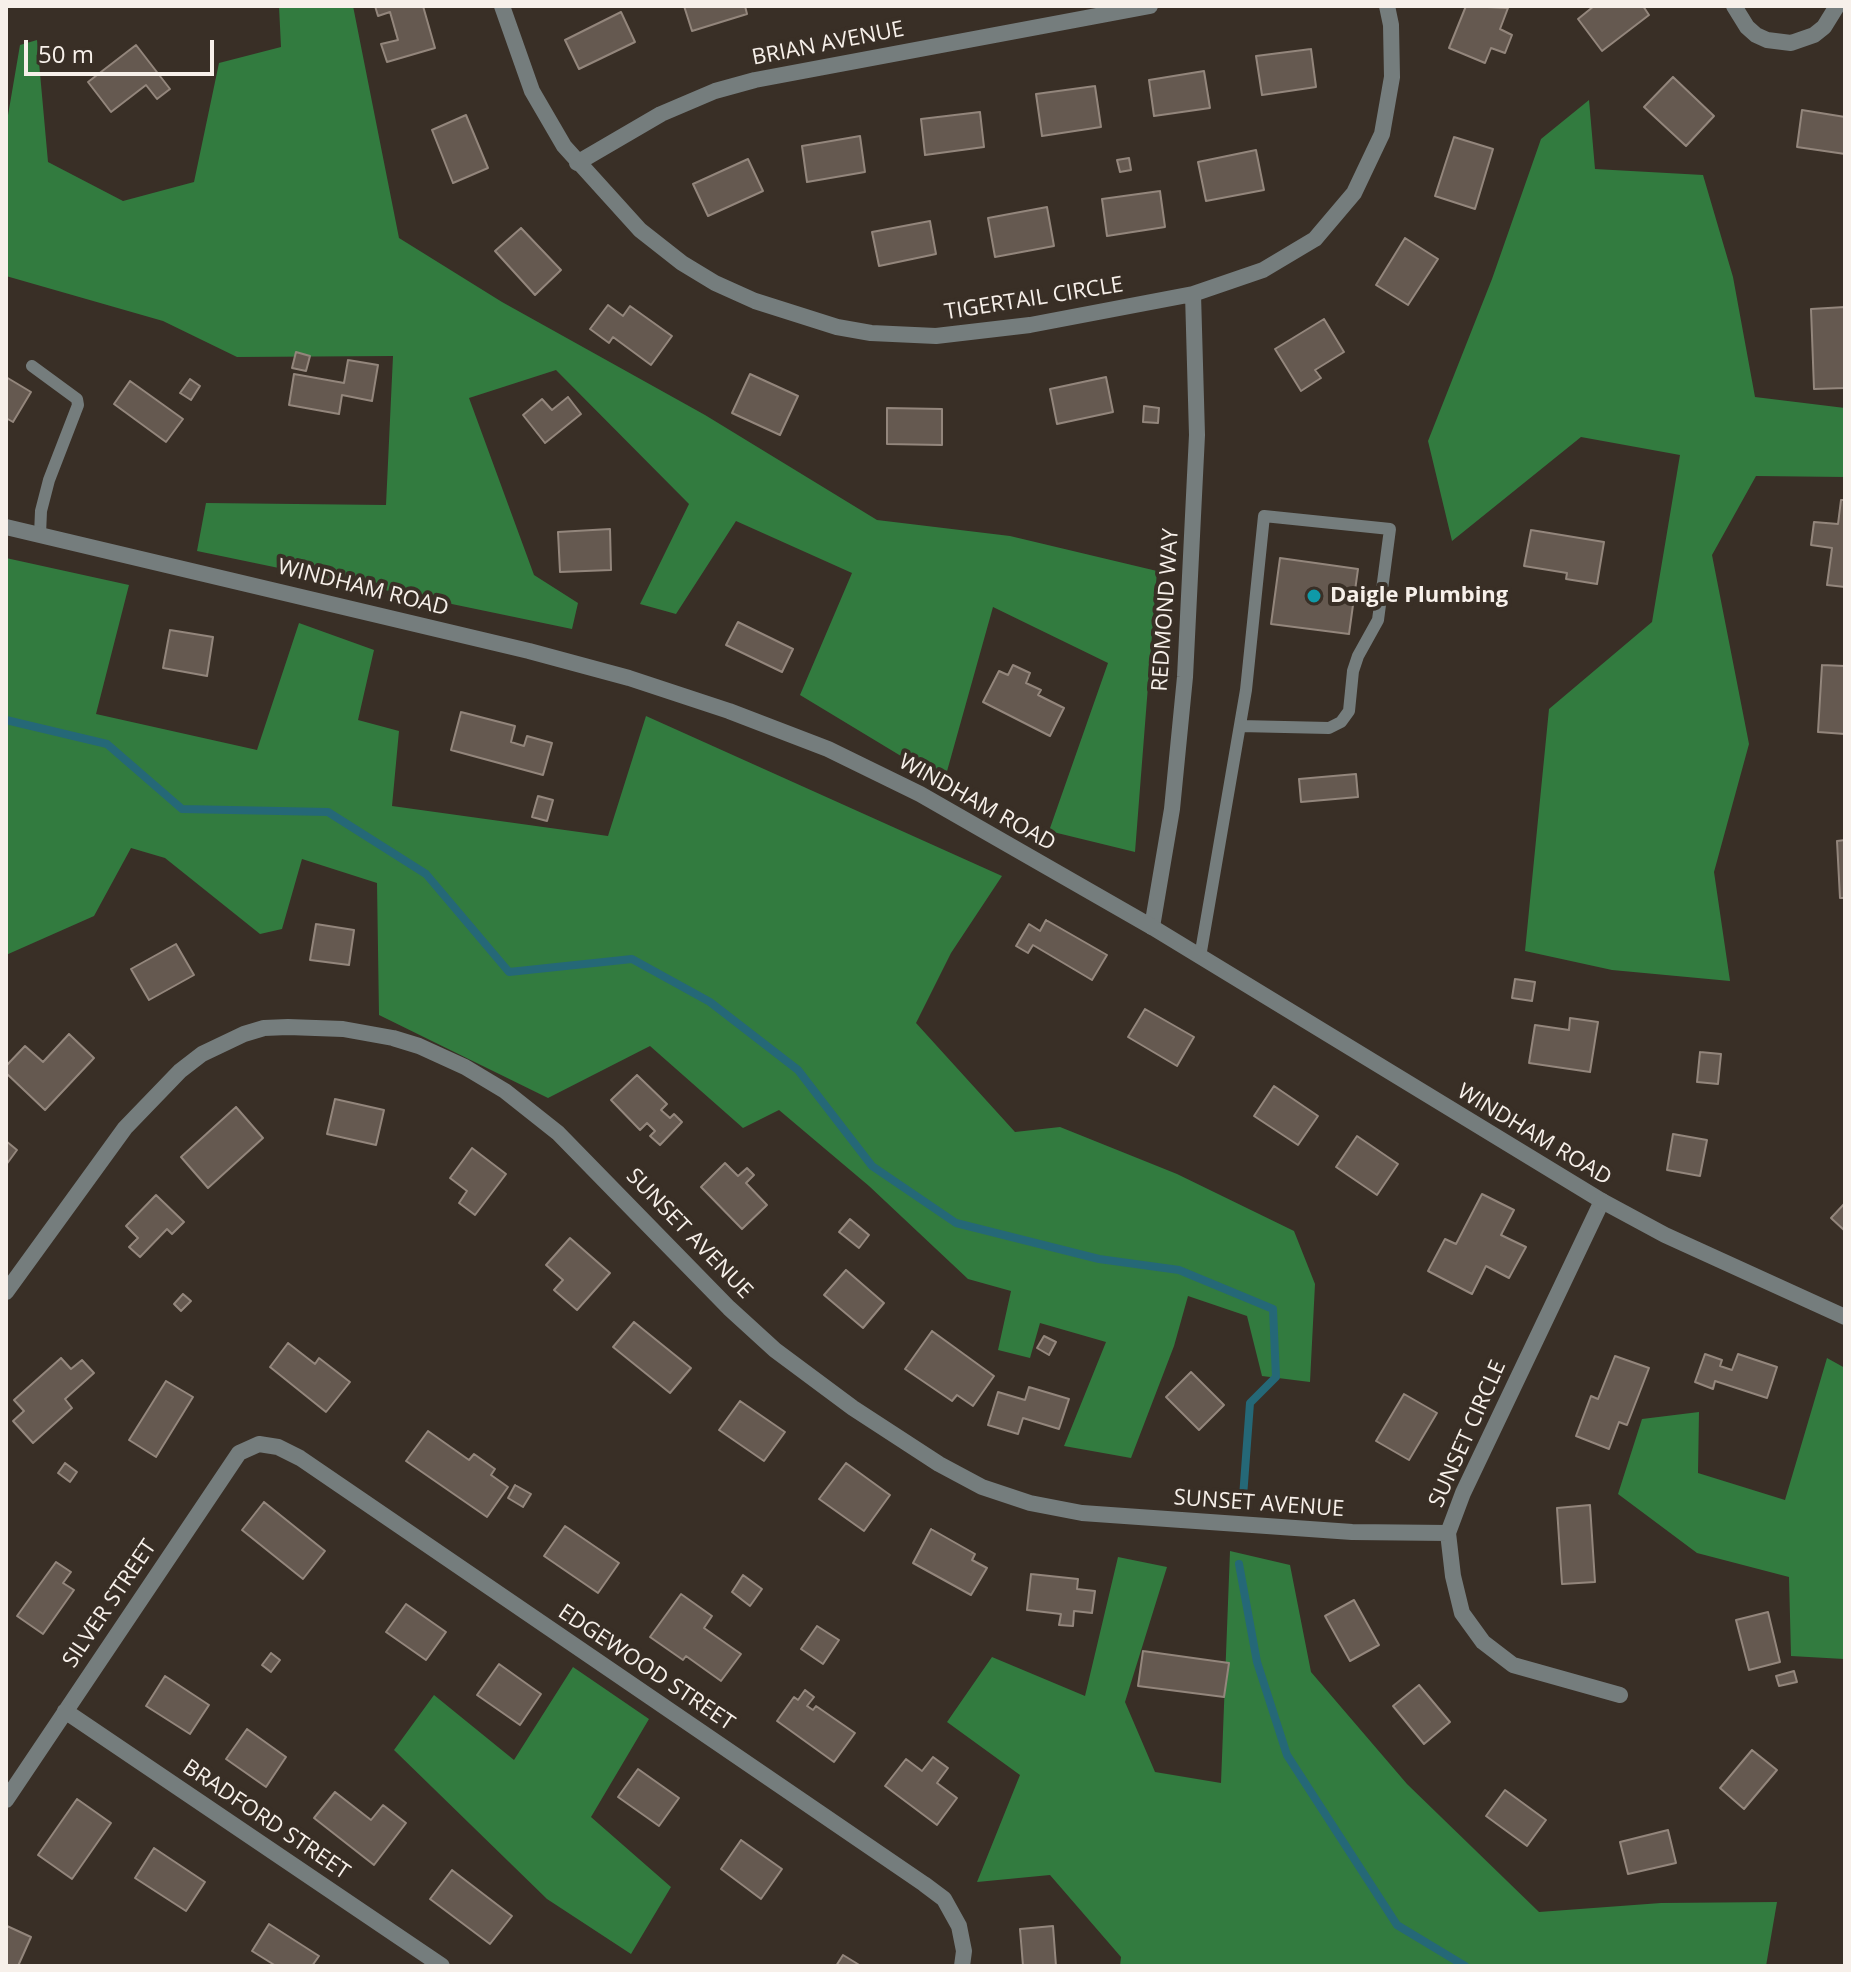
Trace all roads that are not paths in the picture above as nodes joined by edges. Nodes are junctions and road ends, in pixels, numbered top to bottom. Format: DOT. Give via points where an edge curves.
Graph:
graph roads {
  1 [pos="502,6"];
  2 [pos="1150,6"];
  3 [pos="1387,6"];
  4 [pos="1734,6"];
  5 [pos="1838,16"];
  6 [pos="577,163"];
  7 [pos="1193,294"];
  8 [pos="32,366"];
  9 [pos="6,527"];
  10 [pos="40,535"];
  11 [pos="1240,726"];
  12 [pos="1152,927"];
  13 [pos="1200,957"];
  14 [pos="1602,1201"];
  15 [pos="6,1292"];
  16 [pos="1845,1317"];
  17 [pos="259,1444"];
  18 [pos="1448,1533"];
  19 [pos="1620,1695"];
  20 [pos="65,1711"];
  21 [pos="6,1800"];
  22 [pos="442,1966"];
  23 [pos="962,1966"];
  1 -- 6 [label="street, TIGERTAIL CIRCLE" via="532,91"];
  2 -- 6 [label="street, BRIAN AVENUE" via="755,80 661,114"];
  3 -- 7 [label="street, TIGERTAIL CIRCLE" via="1392,53 1389,103 1382,134 1354,193 1315,239 1288,256 1235,282"];
  4 -- 5 [label="street" via="1756,35 1779,42 1803,40"];
  6 -- 7 [label="street, TIGERTAIL CIRCLE" via="640,230 682,263 755,301 837,327 903,335 975,333"];
  7 -- 12 [label="street, REDMOND WAY" via="1197,435 1185,677 1172,809"];
  8 -- 10 [label="lane" via="78,405 49,480"];
  9 -- 10 [label="street, WINDHAM ROAD"];
  10 -- 12 [label="street, WINDHAM ROAD" via="529,651 729,711 828,749 920,794"];
  11 -- 11 [label="lane" via="1264,516 1390,529 1378,620 1358,656 1349,711 1341,722 1329,728"];
  11 -- 13 [label="lane"];
  12 -- 13 [label="street, WINDHAM ROAD"];
  13 -- 14 [label="street, WINDHAM ROAD"];
  14 -- 16 [label="street, WINDHAM ROAD"];
  14 -- 18 [label="street, SUNSET CIRCLE"];
  15 -- 18 [label="street, SUNSET AVENUE" via="125,1128 180,1071 202,1054 264,1028 343,1029 419,1046 505,1091 558,1133 775,1350 879,1425 982,1487 1082,1513 1352,1532"];
  17 -- 20 [label="street, SILVER STREET" via="239,1453 223,1474"];
  17 -- 23 [label="street, EDGEWOOD STREET" via="300,1458 924,1884 944,1899 959,1926"];
  18 -- 19 [label="street, SUNSET CIRCLE" via="1462,1613 1483,1642 1513,1665"];
  20 -- 21 [label="street, SILVER STREET"];
  20 -- 22 [label="street, BRADFORD STREET"];
}
